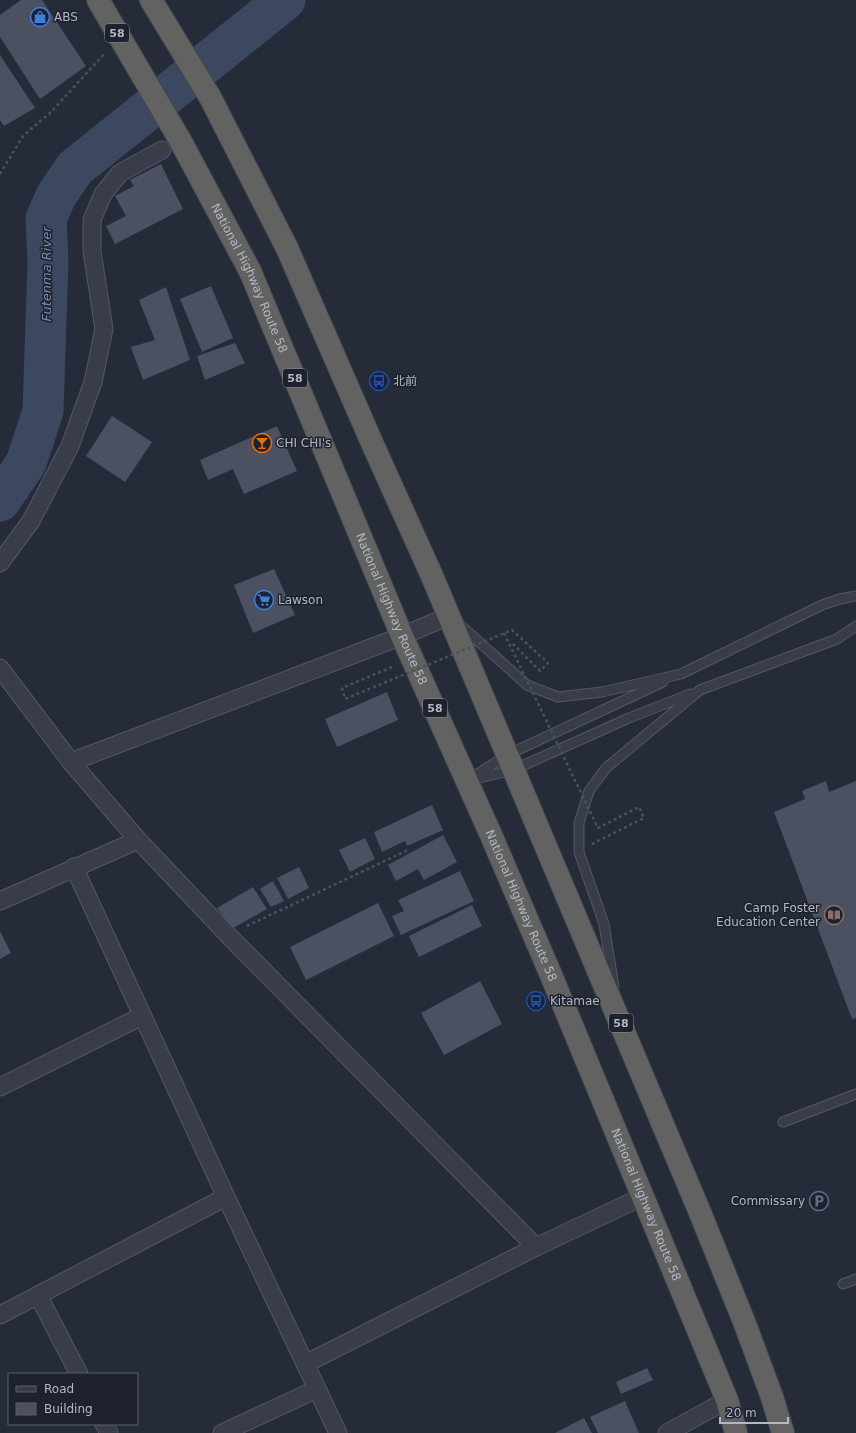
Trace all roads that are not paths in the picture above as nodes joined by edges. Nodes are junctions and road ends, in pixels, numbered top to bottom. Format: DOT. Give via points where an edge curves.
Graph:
graph roads {
  1 [pos="98,0"];
  2 [pos="151,0"];
  3 [pos="162,150"];
  4 [pos="0,563"];
  5 [pos="856,596"];
  6 [pos="449,616"];
  7 [pos="856,626"];
  8 [pos="402,636"];
  9 [pos="0,668"];
  10 [pos="681,674"];
  11 [pos="700,690"];
  12 [pos="71,762"];
  13 [pos="510,762"];
  14 [pos="467,781"];
  15 [pos="138,840"];
  16 [pos="74,867"];
  17 [pos="0,901"];
  18 [pos="142,1016"];
  19 [pos="618,1016"];
  20 [pos="0,1087"];
  21 [pos="856,1094"];
  22 [pos="783,1122"];
  23 [pos="644,1196"];
  24 [pos="226,1198"];
  25 [pos="536,1247"];
  26 [pos="856,1279"];
  27 [pos="843,1284"];
  28 [pos="38,1295"];
  29 [pos="0,1315"];
  30 [pos="306,1364"];
  31 [pos="78,1373"];
  32 [pos="317,1389"];
  33 [pos="727,1400"];
  34 [pos="222,1433"];
  35 [pos="338,1433"];
  36 [pos="667,1433"];
  37 [pos="736,1433"];
  38 [pos="783,1433"];
  1 -- 8 [label="highway, National Highway Route 58 / 58" via="172,127 250,270"];
  2 -- 6 [label="highway, 58" via="210,97 287,248"];
  3 -- 4 [label="street" via="120,174 103,194 92,220 92,251 104,329 92,382 70,446 31,521"];
  5 -- 10 [label="lane" via="822,605"];
  6 -- 8 [label="street"];
  6 -- 10 [label="lane" via="527,685 558,697 602,692"];
  6 -- 13 [label="highway, 58"];
  7 -- 11 [label="lane" via="837,639"];
  8 -- 12 [label="street"];
  8 -- 14 [label="highway, National Highway Route 58 / 58"];
  9 -- 12 [label="street"];
  10 -- 13 [label="lane"];
  11 -- 13 [label="lane"];
  11 -- 19 [label="lane" via="606,768 589,791 579,823 579,852 604,924"];
  12 -- 15 [label="street"];
  13 -- 14 [label="lane"];
  13 -- 14 [label="lane"];
  13 -- 19 [label="highway, 58"];
  14 -- 23 [label="highway, National Highway Route 58 / 58"];
  15 -- 16 [label="street"];
  15 -- 25 [label="street" via="228,935"];
  16 -- 17 [label="street"];
  16 -- 18 [label="street"];
  18 -- 20 [label="street"];
  18 -- 24 [label="street"];
  19 -- 38 [label="highway, 58" via="745,1324"];
  21 -- 22 [label="lane"];
  23 -- 25 [label="street"];
  23 -- 33 [label="highway, National Highway Route 58 / 58"];
  24 -- 28 [label="street"];
  24 -- 30 [label="street"];
  25 -- 30 [label="street"];
  26 -- 27 [label="lane"];
  28 -- 29 [label="street"];
  28 -- 31 [label="street"];
  30 -- 32 [label="street"];
  32 -- 34 [label="street"];
  32 -- 35 [label="street"];
  33 -- 36 [label="street"];
  33 -- 37 [label="highway, National Highway Route 58 / 58"];
}
